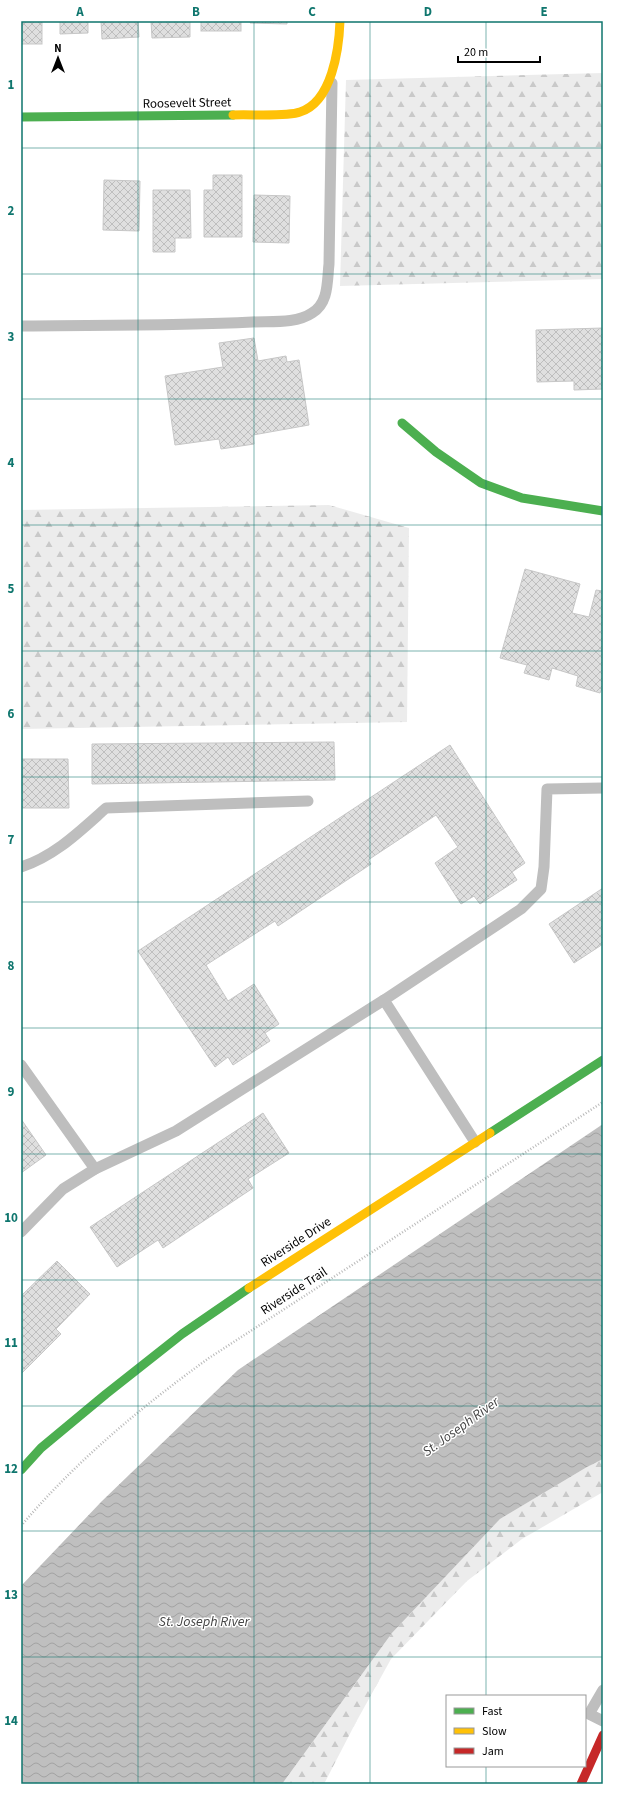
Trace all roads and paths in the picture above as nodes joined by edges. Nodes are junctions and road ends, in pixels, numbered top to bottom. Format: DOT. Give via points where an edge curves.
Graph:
graph roads {
  1 [pos="340,21"];
  2 [pos="332,72"];
  3 [pos="21,117"];
  4 [pos="21,326"];
  5 [pos="402,423"];
  6 [pos="603,511"];
  7 [pos="603,788"];
  8 [pos="308,801"];
  9 [pos="21,867"];
  10 [pos="384,1000"];
  11 [pos="603,1060"];
  12 [pos="21,1065"];
  13 [pos="603,1102"];
  14 [pos="475,1142"];
  15 [pos="95,1169"];
  16 [pos="21,1232"];
  17 [pos="21,1470"];
  18 [pos="21,1526"];
  19 [pos="603,1690"];
  20 [pos="603,1721"];
  21 [pos="603,1735"];
  22 [pos="588,1758"];
  23 [pos="586,1767"];
  24 [pos="581,1784"];
  1 -- 2 [label="street, Roosevelt Street" via="336,64"];
  2 -- 3 [label="street, Roosevelt Street" via="320,96 301,113 192,117"];
  2 -- 4 [label="lane" via="329,264 326,292 321,305 312,313 298,319 222,323"];
  5 -- 6 [label="street" via="436,452 482,483 522,498"];
  7 -- 10 [label="lane" via="547,790 541,889 521,909"];
  8 -- 9 [label="lane" via="106,808 73,838 35,863"];
  10 -- 14 [label="lane"];
  10 -- 15 [label="lane" via="176,1131"];
  11 -- 14 [label="street, Riverside Drive"];
  12 -- 15 [label="lane"];
  13 -- 18 [label="path, Riverside Trail" via="209,1358 156,1396 63,1482"];
  14 -- 17 [label="street, Riverside Drive" via="182,1334 41,1448"];
  15 -- 16 [label="lane" via="63,1189"];
  19 -- 20 [label="lane" via="589,1714"];
  21 -- 22 [label="street"];
  23 -- 24 [label="street"];
}
